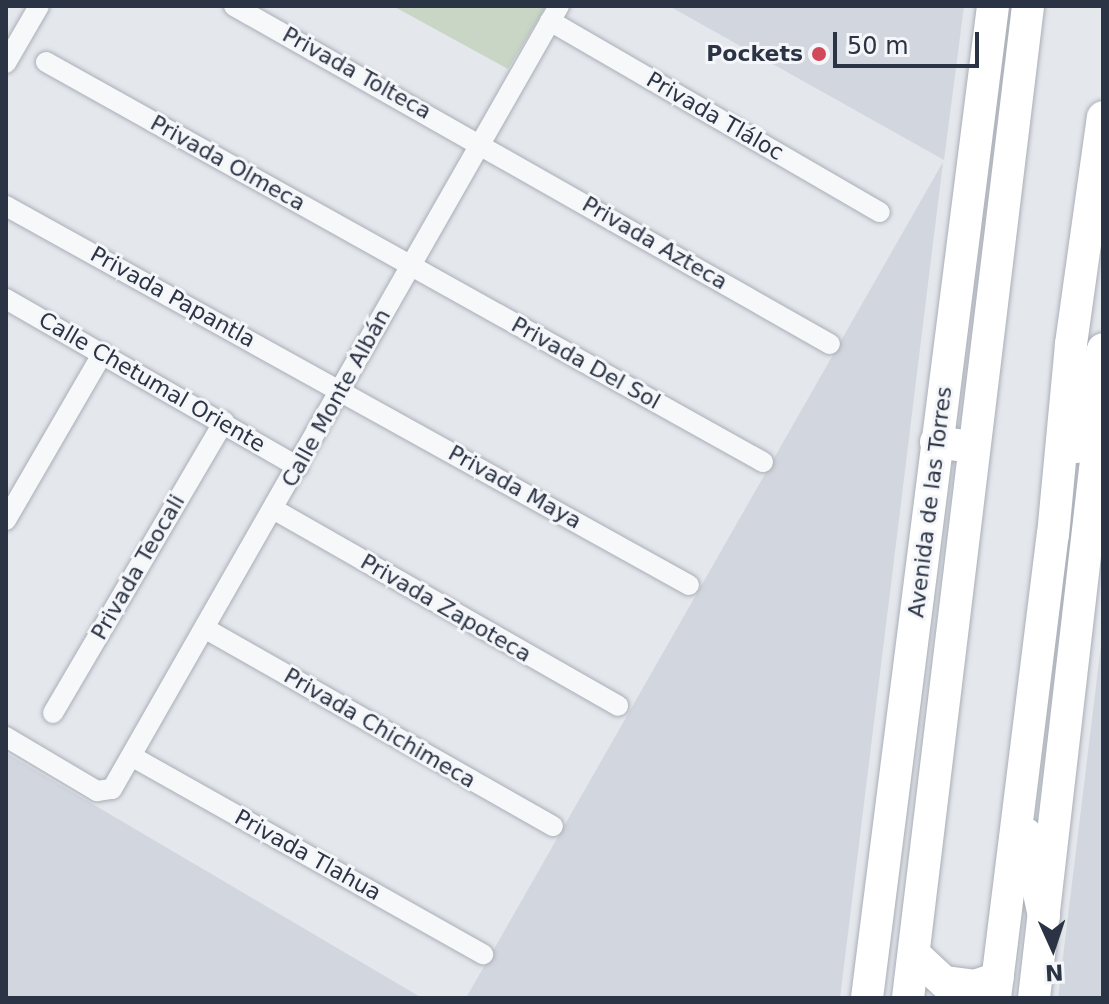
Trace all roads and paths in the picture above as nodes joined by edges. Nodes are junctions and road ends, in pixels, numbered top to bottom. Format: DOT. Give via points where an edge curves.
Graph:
graph roads {
  1 [pos="39,6"];
  2 [pos="234,6"];
  3 [pos="993,6"];
  4 [pos="1028,6"];
  5 [pos="554,13"];
  6 [pos="12,40"];
  7 [pos="46,62"];
  8 [pos="6,63"];
  9 [pos="1103,117"];
  10 [pos="480,141"];
  11 [pos="6,206"];
  12 [pos="880,212"];
  13 [pos="409,264"];
  14 [pos="6,299"];
  15 [pos="830,344"];
  16 [pos="1103,349"];
  17 [pos="103,353"];
  18 [pos="340,389"];
  19 [pos="1103,400"];
  20 [pos="224,422"];
  21 [pos="936,442"];
  22 [pos="973,447"];
  23 [pos="763,462"];
  24 [pos="298,467"];
  25 [pos="275,510"];
  26 [pos="6,520"];
  27 [pos="1053,535"];
  28 [pos="689,585"];
  29 [pos="206,629"];
  30 [pos="618,706"];
  31 [pos="53,713"];
  32 [pos="6,737"];
  33 [pos="133,757"];
  34 [pos="1021,812"];
  35 [pos="553,826"];
  36 [pos="1044,916"];
  37 [pos="483,954"];
  38 [pos="915,955"];
  39 [pos="996,988"];
  40 [pos="867,998"];
  41 [pos="908,998"];
  42 [pos="1034,998"];
  1 -- 6 [label="street"];
  2 -- 10 [label="street, Privada Tolteca"];
  3 -- 21 [label="main road, Avenida de las Torres"];
  4 -- 22 [label="main road, Avenida de las Torres"];
  5 -- 10 [label="street, Calle Monte Albán"];
  5 -- 12 [label="street, Privada Tláloc"];
  6 -- 8 [label="street"];
  7 -- 13 [label="street, Privada Olmeca"];
  9 -- 27 [label="main road" via="1071,344"];
  10 -- 13 [label="street, Calle Monte Albán"];
  10 -- 15 [label="street, Privada Azteca"];
  11 -- 18 [label="street, Privada Papantla"];
  13 -- 18 [label="street, Calle Monte Albán"];
  13 -- 23 [label="street, Privada Del Sol"];
  14 -- 17 [label="street, Calle Chetumal Oriente"];
  16 -- 27 [label="main road"];
  17 -- 20 [label="street, Calle Chetumal Oriente"];
  17 -- 26 [label="street"];
  18 -- 24 [label="street, Calle Monte Albán"];
  18 -- 28 [label="street, Privada Maya"];
  19 -- 36 [label="main road"];
  20 -- 24 [label="street, Calle Chetumal Oriente"];
  20 -- 31 [label="street, Privada Teocali"];
  21 -- 22 [label="main road"];
  21 -- 40 [label="main road, Avenida de las Torres"];
  22 -- 38 [label="main road, Avenida de las Torres"];
  24 -- 25 [label="street, Calle Monte Albán"];
  25 -- 29 [label="street, Calle Monte Albán"];
  25 -- 30 [label="street, Privada Zapoteca"];
  27 -- 34 [label="main road"];
  29 -- 33 [label="street, Calle Monte Albán"];
  29 -- 35 [label="street, Privada Chichimeca"];
  32 -- 33 [label="street, Calle Monte Albán" via="97,791 112,789"];
  33 -- 37 [label="street, Privada Tlahua"];
  34 -- 36 [label="main road"];
  34 -- 39 [label="main road"];
  36 -- 42 [label="main road"];
  38 -- 39 [label="main road" via="944,982"];
  38 -- 41 [label="main road, Avenida de las Torres"];
}
